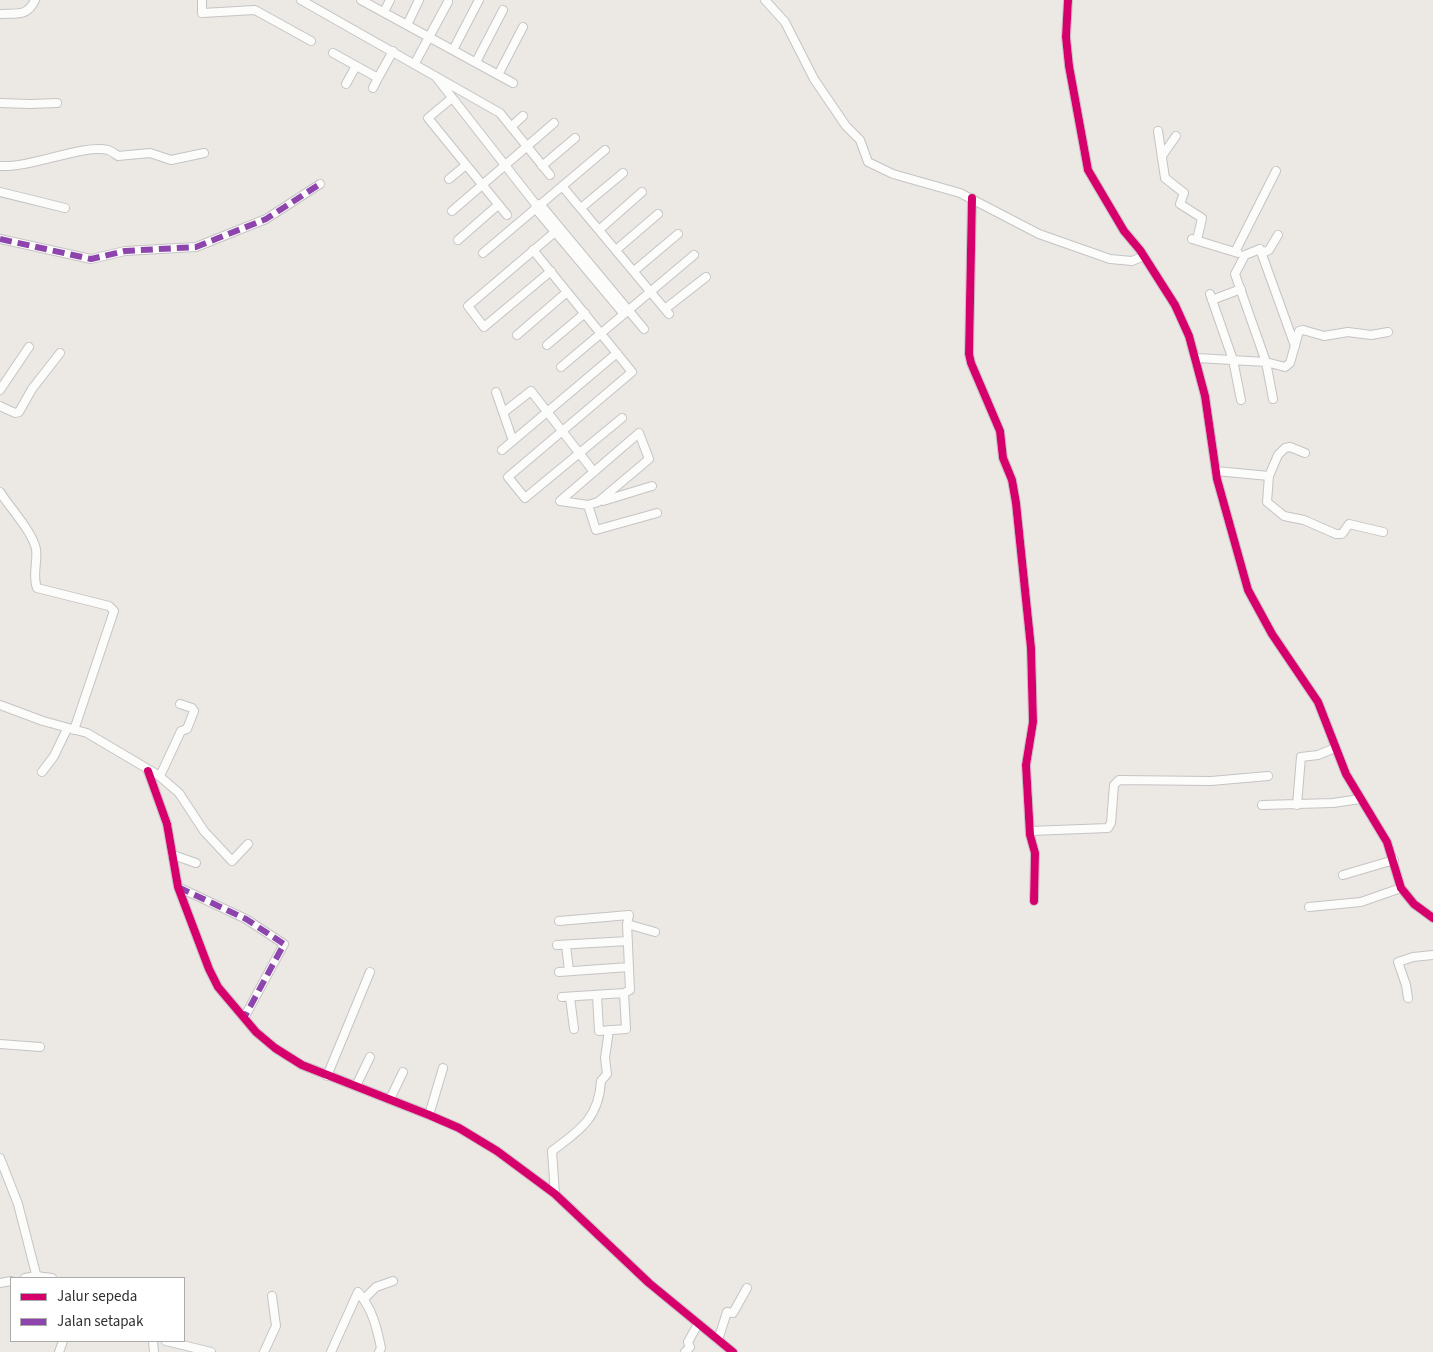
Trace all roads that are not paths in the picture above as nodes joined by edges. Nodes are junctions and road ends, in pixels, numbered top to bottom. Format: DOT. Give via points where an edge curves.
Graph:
graph roads {
  1 [pos="35,0"];
  2 [pos="202,0"];
  3 [pos="301,0"];
  4 [pos="361,0"];
  5 [pos="390,0"];
  6 [pos="420,0"];
  7 [pos="479,0"];
  8 [pos="765,0"];
  9 [pos="1068,0"];
  10 [pos="448,2"];
  11 [pos="503,10"];
  12 [pos="384,12"];
  13 [pos="0,14"];
  14 [pos="407,25"];
  15 [pos="523,27"];
  16 [pos="429,37"];
  17 [pos="310,41"];
  18 [pos="453,50"];
  19 [pos="393,51"];
  20 [pos="333,53"];
  21 [pos="476,62"];
  22 [pos="415,63"];
  23 [pos="356,66"];
  24 [pos="433,73"];
  25 [pos="498,74"];
  26 [pos="378,78"];
  27 [pos="513,82"];
  28 [pos="346,84"];
  29 [pos="373,88"];
  30 [pos="452,98"];
  31 [pos="57,102"];
  32 [pos="0,103"];
  33 [pos="523,116"];
  34 [pos="554,123"];
  35 [pos="511,127"];
  36 [pos="1158,131"];
  37 [pos="1176,136"];
  38 [pos="575,138"];
  39 [pos="526,146"];
  40 [pos="605,150"];
  41 [pos="204,153"];
  42 [pos="1162,156"];
  43 [pos="466,165"];
  44 [pos="504,165"];
  45 [pos="0,166"];
  46 [pos="542,166"];
  47 [pos="1276,171"];
  48 [pos="624,173"];
  49 [pos="550,175"];
  50 [pos="449,179"];
  51 [pos="320,184"];
  52 [pos="482,184"];
  53 [pos="562,186"];
  54 [pos="0,192"];
  55 [pos="642,192"];
  56 [pos="972,198"];
  57 [pos="498,204"];
  58 [pos="537,206"];
  59 [pos="65,208"];
  60 [pos="581,208"];
  61 [pos="452,211"];
  62 [pos="658,214"];
  63 [pos="507,215"];
  64 [pos="599,230"];
  65 [pos="554,232"];
  66 [pos="678,234"];
  67 [pos="1278,235"];
  68 [pos="0,239"];
  69 [pos="458,240"];
  70 [pos="533,250"];
  71 [pos="616,250"];
  72 [pos="1235,252"];
  73 [pos="483,253"];
  74 [pos="1262,253"];
  75 [pos="694,255"];
  76 [pos="1144,256"];
  77 [pos="1245,256"];
  78 [pos="634,271"];
  79 [pos="550,272"];
  80 [pos="706,277"];
  81 [pos="1241,289"];
  82 [pos="650,291"];
  83 [pos="567,292"];
  84 [pos="626,311"];
  85 [pos="585,313"];
  86 [pos="644,329"];
  87 [pos="601,332"];
  88 [pos="1388,332"];
  89 [pos="517,335"];
  90 [pos="547,345"];
  91 [pos="1295,346"];
  92 [pos="29,347"];
  93 [pos="60,353"];
  94 [pos="617,353"];
  95 [pos="1197,358"];
  96 [pos="1233,360"];
  97 [pos="1266,362"];
  98 [pos="561,367"];
  99 [pos="0,390"];
  100 [pos="496,392"];
  101 [pos="1273,399"];
  102 [pos="1241,400"];
  103 [pos="0,406"];
  104 [pos="504,412"];
  105 [pos="547,412"];
  106 [pos="622,418"];
  107 [pos="561,432"];
  108 [pos="513,441"];
  109 [pos="502,450"];
  110 [pos="1305,452"];
  111 [pos="579,454"];
  112 [pos="1216,471"];
  113 [pos="594,472"];
  114 [pos="1269,476"];
  115 [pos="652,486"];
  116 [pos="0,492"];
  117 [pos="598,502"];
  118 [pos="588,505"];
  119 [pos="657,513"];
  120 [pos="1383,532"];
  121 [pos="180,704"];
  122 [pos="0,705"];
  123 [pos="71,729"];
  124 [pos="1335,748"];
  125 [pos="148,771"];
  126 [pos="42,772"];
  127 [pos="160,776"];
  128 [pos="1268,776"];
  129 [pos="1360,799"];
  130 [pos="1262,805"];
  131 [pos="1297,805"];
  132 [pos="1030,831"];
  133 [pos="248,844"];
  134 [pos="173,855"];
  135 [pos="1394,860"];
  136 [pos="196,863"];
  137 [pos="1343,875"];
  138 [pos="178,887"];
  139 [pos="1400,888"];
  140 [pos="1034,901"];
  141 [pos="1309,907"];
  142 [pos="1433,918"];
  143 [pos="559,920"];
  144 [pos="628,924"];
  145 [pos="655,932"];
  146 [pos="628,941"];
  147 [pos="566,944"];
  148 [pos="557,945"];
  149 [pos="1433,955"];
  150 [pos="629,967"];
  151 [pos="569,971"];
  152 [pos="370,972"];
  153 [pos="559,972"];
  154 [pos="624,993"];
  155 [pos="597,995"];
  156 [pos="1408,998"];
  157 [pos="244,1018"];
  158 [pos="574,1029"];
  159 [pos="609,1030"];
  160 [pos="0,1044"];
  161 [pos="40,1047"];
  162 [pos="370,1057"];
  163 [pos="443,1068"];
  164 [pos="403,1072"];
  165 [pos="328,1076"];
  166 [pos="356,1086"];
  167 [pos="390,1098"];
  168 [pos="429,1115"];
  169 [pos="0,1158"];
  170 [pos="555,1194"];
  171 [pos="37,1277"];
  172 [pos="393,1281"];
  173 [pos="747,1288"];
  174 [pos="272,1296"];
  175 [pos="364,1299"];
  176 [pos="698,1324"];
  177 [pos="718,1340"];
  178 [pos="170,1342"];
  179 [pos="211,1352"];
  180 [pos="264,1352"];
  181 [pos="331,1352"];
  182 [pos="379,1352"];
  183 [pos="684,1352"];
  184 [pos="733,1352"];
  1 -- 13 [label="street" via="26,12"];
  2 -- 17 [label="street" via="202,13 255,10"];
  3 -- 19 [label="street"];
  4 -- 12 [label="street"];
  5 -- 12 [label="street"];
  6 -- 14 [label="street"];
  7 -- 18 [label="street"];
  8 -- 56 [label="street" via="785,22 814,79 846,126 860,140 868,162 893,174"];
  9 -- 76 [label="street" via="1068,66 1088,170 1124,231"];
  10 -- 16 [label="street"];
  11 -- 21 [label="street"];
  12 -- 14 [label="street"];
  14 -- 16 [label="street"];
  15 -- 25 [label="street"];
  16 -- 18 [label="street"];
  16 -- 22 [label="street"];
  18 -- 21 [label="street"];
  19 -- 22 [label="street"];
  19 -- 26 [label="street"];
  20 -- 23 [label="street"];
  21 -- 25 [label="street"];
  22 -- 24 [label="street"];
  23 -- 26 [label="street"];
  23 -- 28 [label="street"];
  24 -- 30 [label="street"];
  24 -- 35 [label="street" via="500,113"];
  25 -- 27 [label="street"];
  26 -- 29 [label="street"];
  30 -- 43 [label="street" via="428,118"];
  30 -- 44 [label="street"];
  31 -- 32 [label="street"];
  33 -- 35 [label="street"];
  34 -- 39 [label="street"];
  35 -- 39 [label="street"];
  36 -- 42 [label="street"];
  37 -- 42 [label="street"];
  38 -- 46 [label="street"];
  39 -- 44 [label="street"];
  39 -- 46 [label="street"];
  40 -- 53 [label="street"];
  41 -- 45 [label="street" via="171,160 150,153 119,156 99,150"];
  42 -- 72 [label="street" via="1165,178 1184,194 1180,204 1202,218 1195,239"];
  43 -- 50 [label="street"];
  43 -- 52 [label="street"];
  44 -- 52 [label="street"];
  44 -- 58 [label="street"];
  46 -- 49 [label="street"];
  47 -- 72 [label="street"];
  48 -- 60 [label="street"];
  51 -- 68 [label="street" via="266,219 196,248 125,251 90,259"];
  52 -- 57 [label="street"];
  52 -- 61 [label="street"];
  53 -- 58 [label="street"];
  53 -- 60 [label="street"];
  54 -- 59 [label="street"];
  55 -- 64 [label="street"];
  56 -- 76 [label="street" via="1039,234 1110,259 1132,261"];
  56 -- 132 [label="street" via="969,354 997,422 1012,480 1027,606 1033,712 1026,763"];
  57 -- 63 [label="street"];
  57 -- 69 [label="street"];
  58 -- 65 [label="street"];
  58 -- 73 [label="street"];
  58 -- 84 [label="street"];
  60 -- 64 [label="street"];
  62 -- 71 [label="street"];
  64 -- 71 [label="street"];
  65 -- 70 [label="street"];
  65 -- 84 [label="street"];
  66 -- 78 [label="street"];
  67 -- 74 [label="street" via="1269,250"];
  70 -- 79 [label="street"];
  70 -- 79 [label="street" via="468,306 484,327"];
  71 -- 78 [label="street"];
  72 -- 77 [label="street"];
  74 -- 77 [label="street" via="1260,249"];
  74 -- 91 [label="street"];
  75 -- 82 [label="street"];
  76 -- 95 [label="street" via="1175,305"];
  77 -- 81 [label="street" via="1235,274"];
  78 -- 82 [label="street"];
  79 -- 83 [label="street"];
  80 -- 82 [label="street" via="667,312"];
  81 -- 96 [label="street" via="1211,297"];
  81 -- 97 [label="street"];
  82 -- 84 [label="street"];
  83 -- 85 [label="street"];
  83 -- 89 [label="street"];
  84 -- 86 [label="street"];
  84 -- 87 [label="street"];
  85 -- 87 [label="street"];
  85 -- 90 [label="street"];
  87 -- 94 [label="street"];
  87 -- 98 [label="street"];
  88 -- 91 [label="street" via="1324,336 1302,330"];
  91 -- 97 [label="street" via="1288,366"];
  92 -- 99 [label="street"];
  93 -- 103 [label="street" via="19,412"];
  94 -- 105 [label="street"];
  94 -- 107 [label="street" via="632,372"];
  95 -- 96 [label="street"];
  95 -- 112 [label="street"];
  96 -- 97 [label="street"];
  96 -- 102 [label="street"];
  97 -- 101 [label="street"];
  100 -- 104 [label="street"];
  104 -- 105 [label="street" via="531,391"];
  104 -- 108 [label="street"];
  105 -- 107 [label="street"];
  105 -- 108 [label="street"];
  106 -- 111 [label="street"];
  107 -- 111 [label="street"];
  107 -- 111 [label="street" via="508,477 525,498"];
  108 -- 109 [label="street"];
  110 -- 114 [label="street" via="1285,448 1278,455"];
  111 -- 113 [label="street"];
  112 -- 114 [label="street"];
  112 -- 124 [label="street" via="1248,590 1272,634 1318,702"];
  113 -- 117 [label="street" via="639,433 649,459"];
  113 -- 118 [label="street" via="560,501"];
  114 -- 120 [label="street" via="1267,502 1284,516 1304,520 1336,534 1342,534 1349,524"];
  115 -- 117 [label="street"];
  116 -- 123 [label="street" via="34,542 37,588 114,610"];
  117 -- 118 [label="street"];
  118 -- 119 [label="street" via="596,530"];
  121 -- 127 [label="street" via="194,711"];
  122 -- 123 [label="street"];
  123 -- 125 [label="street" via="87,733"];
  123 -- 126 [label="street"];
  124 -- 129 [label="street"];
  124 -- 131 [label="street" via="1301,757"];
  125 -- 127 [label="street"];
  125 -- 134 [label="street" via="166,820"];
  127 -- 133 [label="street" via="179,793 204,830 231,861"];
  128 -- 132 [label="street" via="1210,781 1119,780 1114,785 1108,828"];
  129 -- 131 [label="street"];
  129 -- 135 [label="street" via="1387,842"];
  130 -- 131 [label="street"];
  132 -- 140 [label="street" via="1035,852"];
  134 -- 136 [label="street"];
  134 -- 138 [label="street"];
  135 -- 137 [label="street"];
  135 -- 139 [label="street"];
  138 -- 157 [label="street" via="212,977"];
  138 -- 157 [label="street" via="246,920 284,945"];
  139 -- 141 [label="street" via="1361,902"];
  139 -- 142 [label="street"];
  143 -- 144 [label="street" via="629,915"];
  144 -- 145 [label="street"];
  144 -- 146 [label="street"];
  146 -- 147 [label="street"];
  146 -- 150 [label="street"];
  147 -- 148 [label="street"];
  147 -- 151 [label="street"];
  149 -- 156 [label="street" via="1398,961"];
  150 -- 151 [label="street"];
  150 -- 154 [label="street" via="630,990"];
  151 -- 153 [label="street"];
  152 -- 165 [label="street"];
  154 -- 155 [label="street"];
  154 -- 159 [label="street" via="626,1029"];
  155 -- 158 [label="street" via="566,997"];
  155 -- 159 [label="street" via="599,1031"];
  157 -- 165 [label="street" via="286,1056"];
  159 -- 170 [label="street" via="605,1058 607,1074 601,1081 600,1097 584,1128 552,1151"];
  160 -- 161 [label="street"];
  162 -- 166 [label="street"];
  163 -- 168 [label="street"];
  164 -- 167 [label="street"];
  165 -- 166 [label="street"];
  166 -- 167 [label="street"];
  167 -- 168 [label="street"];
  168 -- 170 [label="street" via="459,1128 497,1151"];
  169 -- 171 [label="street" via="18,1204"];
  170 -- 176 [label="street" via="649,1283"];
  172 -- 175 [label="street" via="378,1285"];
  173 -- 177 [label="street" via="733,1313 727,1312"];
  174 -- 180 [label="street" via="276,1326"];
  175 -- 181 [label="street" via="356,1293"];
  175 -- 182 [label="street" via="375,1321 382,1348"];
  176 -- 177 [label="street"];
  176 -- 183 [label="street" via="688,1342 690,1347"];
  177 -- 184 [label="street"];
  178 -- 179 [label="street"];
}
